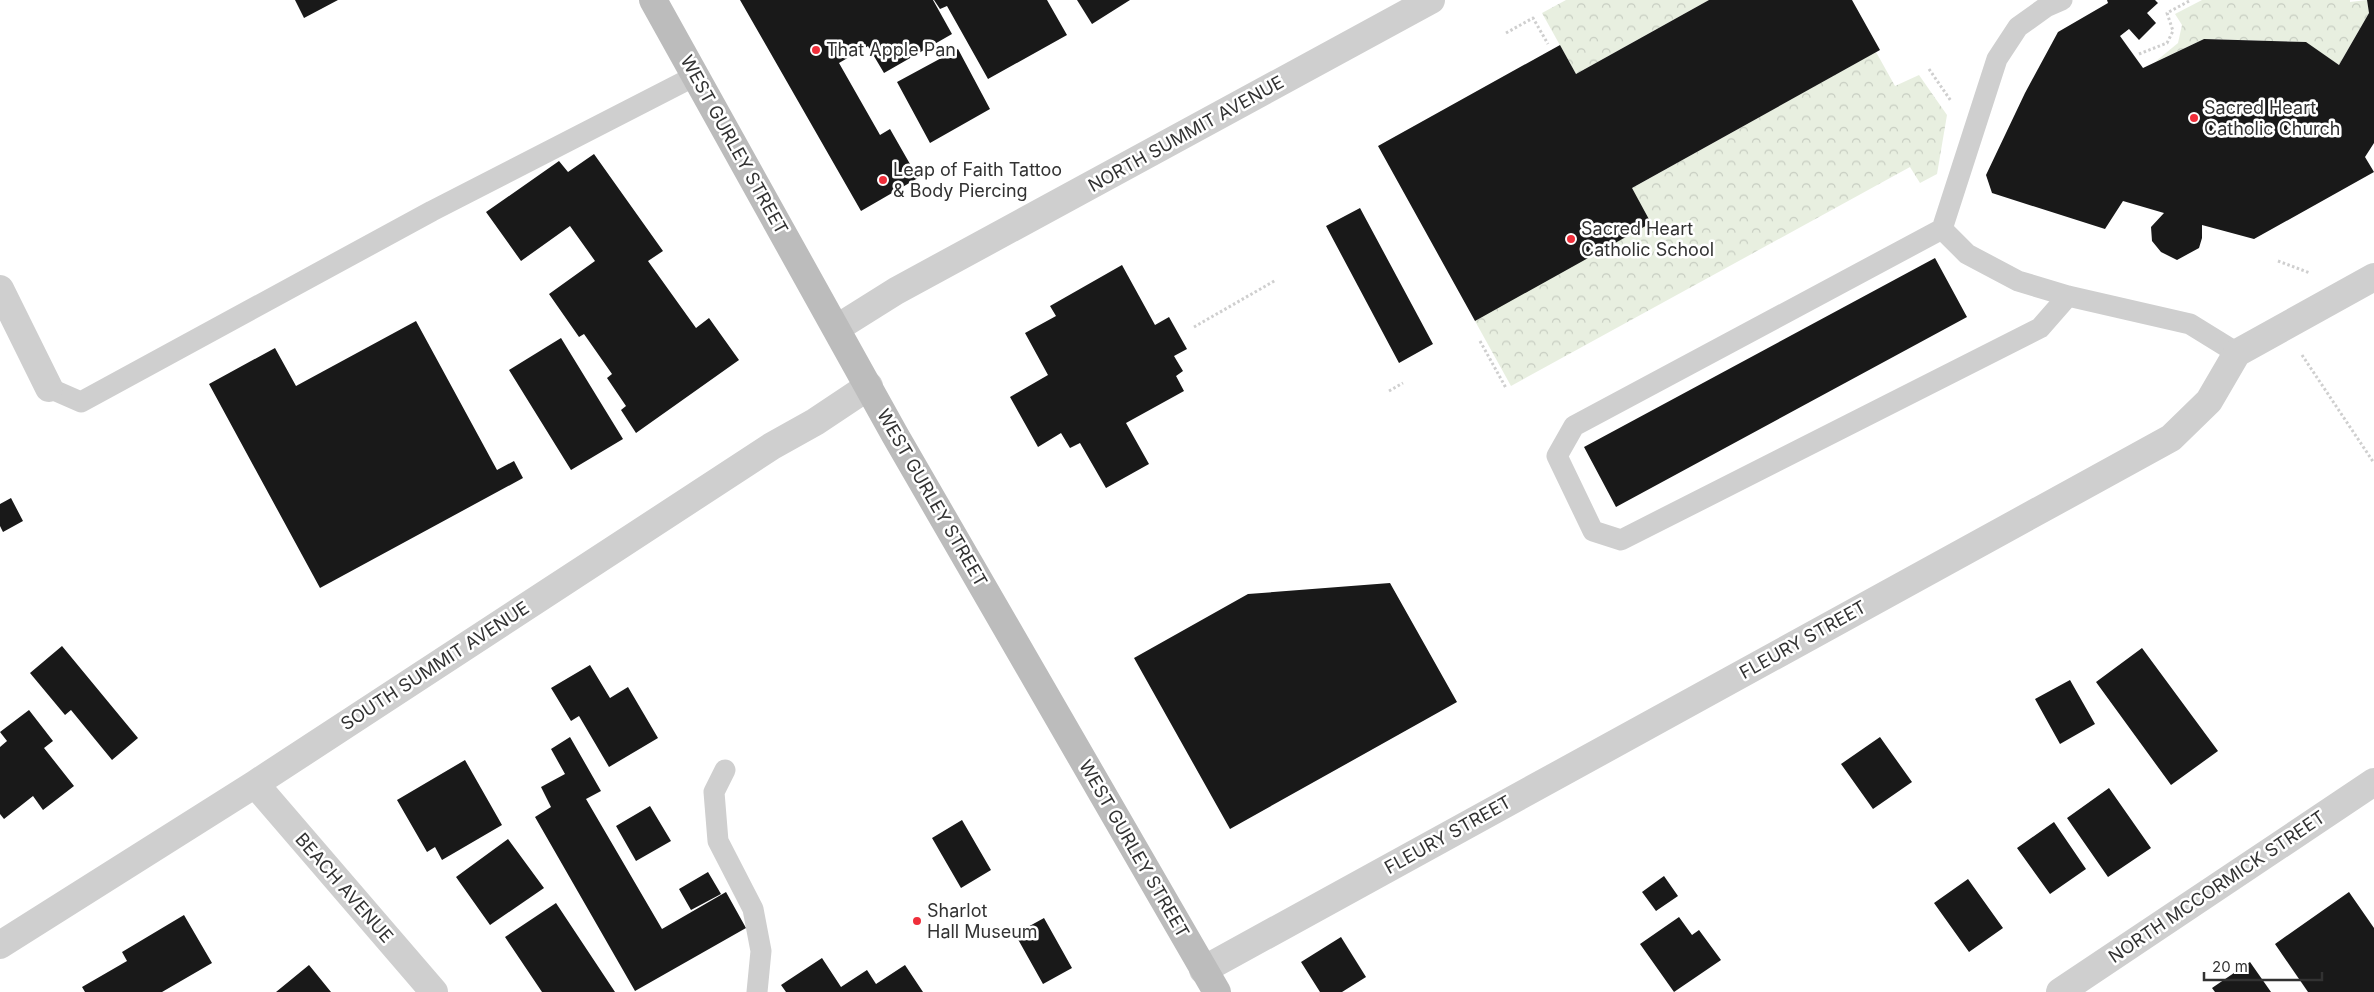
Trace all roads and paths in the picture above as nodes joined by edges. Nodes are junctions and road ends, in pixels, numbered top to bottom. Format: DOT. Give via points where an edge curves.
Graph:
graph roads {
  1 [pos="653,0"];
  2 [pos="1431,0"];
  3 [pos="2062,0"];
  4 [pos="2191,0"];
  5 [pos="1506,33"];
  6 [pos="1548,44"];
  7 [pos="2139,54"];
  8 [pos="1929,69"];
  9 [pos="695,76"];
  10 [pos="1951,102"];
  11 [pos="1942,228"];
  12 [pos="2278,261"];
  13 [pos="2315,275"];
  14 [pos="2374,278"];
  15 [pos="1276,280"];
  16 [pos="0,289"];
  17 [pos="2068,296"];
  18 [pos="1194,327"];
  19 [pos="837,328"];
  20 [pos="1480,341"];
  21 [pos="2237,353"];
  22 [pos="2301,354"];
  23 [pos="1403,383"];
  24 [pos="868,386"];
  25 [pos="49,388"];
  26 [pos="1506,388"];
  27 [pos="1389,391"];
  28 [pos="2374,463"];
  29 [pos="725,770"];
  30 [pos="2374,782"];
  31 [pos="255,784"];
  32 [pos="0,945"];
  33 [pos="1210,981"];
  34 [pos="434,992"];
  35 [pos="757,992"];
  36 [pos="2060,992"];
  1 -- 9 [label="main road, WEST GURLEY STREET"];
  2 -- 19 [label="street, NORTH SUMMIT AVENUE" via="896,290"];
  3 -- 11 [label="lane" via="2018,27 1996,59"];
  4 -- 7 [label="path" via="2167,13 2173,31 2167,43"];
  5 -- 6 [label="path" via="1534,18"];
  8 -- 10 [label="path"];
  9 -- 19 [label="main road, WEST GURLEY STREET"];
  9 -- 25 [label="lane" via="432,211 82,402"];
  11 -- 17 [label="lane" via="1967,254 2018,281"];
  11 -- 17 [label="lane" via="1574,426 1557,456 1593,530 1621,540 2040,328"];
  12 -- 13 [label="path"];
  14 -- 21 [label="street"];
  15 -- 18 [label="path"];
  16 -- 25 [label="street"];
  17 -- 21 [label="lane" via="2190,324"];
  19 -- 24 [label="main road, WEST GURLEY STREET"];
  20 -- 26 [label="path"];
  21 -- 33 [label="street, FLEURY STREET" via="2209,400 2171,438"];
  22 -- 28 [label="path"];
  23 -- 27 [label="path"];
  24 -- 31 [label="street, SOUTH SUMMIT AVENUE"];
  24 -- 33 [label="main road, WEST GURLEY STREET"];
  29 -- 35 [label="lane" via="714,792 718,841 754,909 761,951"];
  30 -- 36 [label="street, NORTH MCCORMICK STREET"];
  31 -- 32 [label="street, SOUTH SUMMIT AVENUE"];
  31 -- 34 [label="street, BEACH AVENUE"];
}
